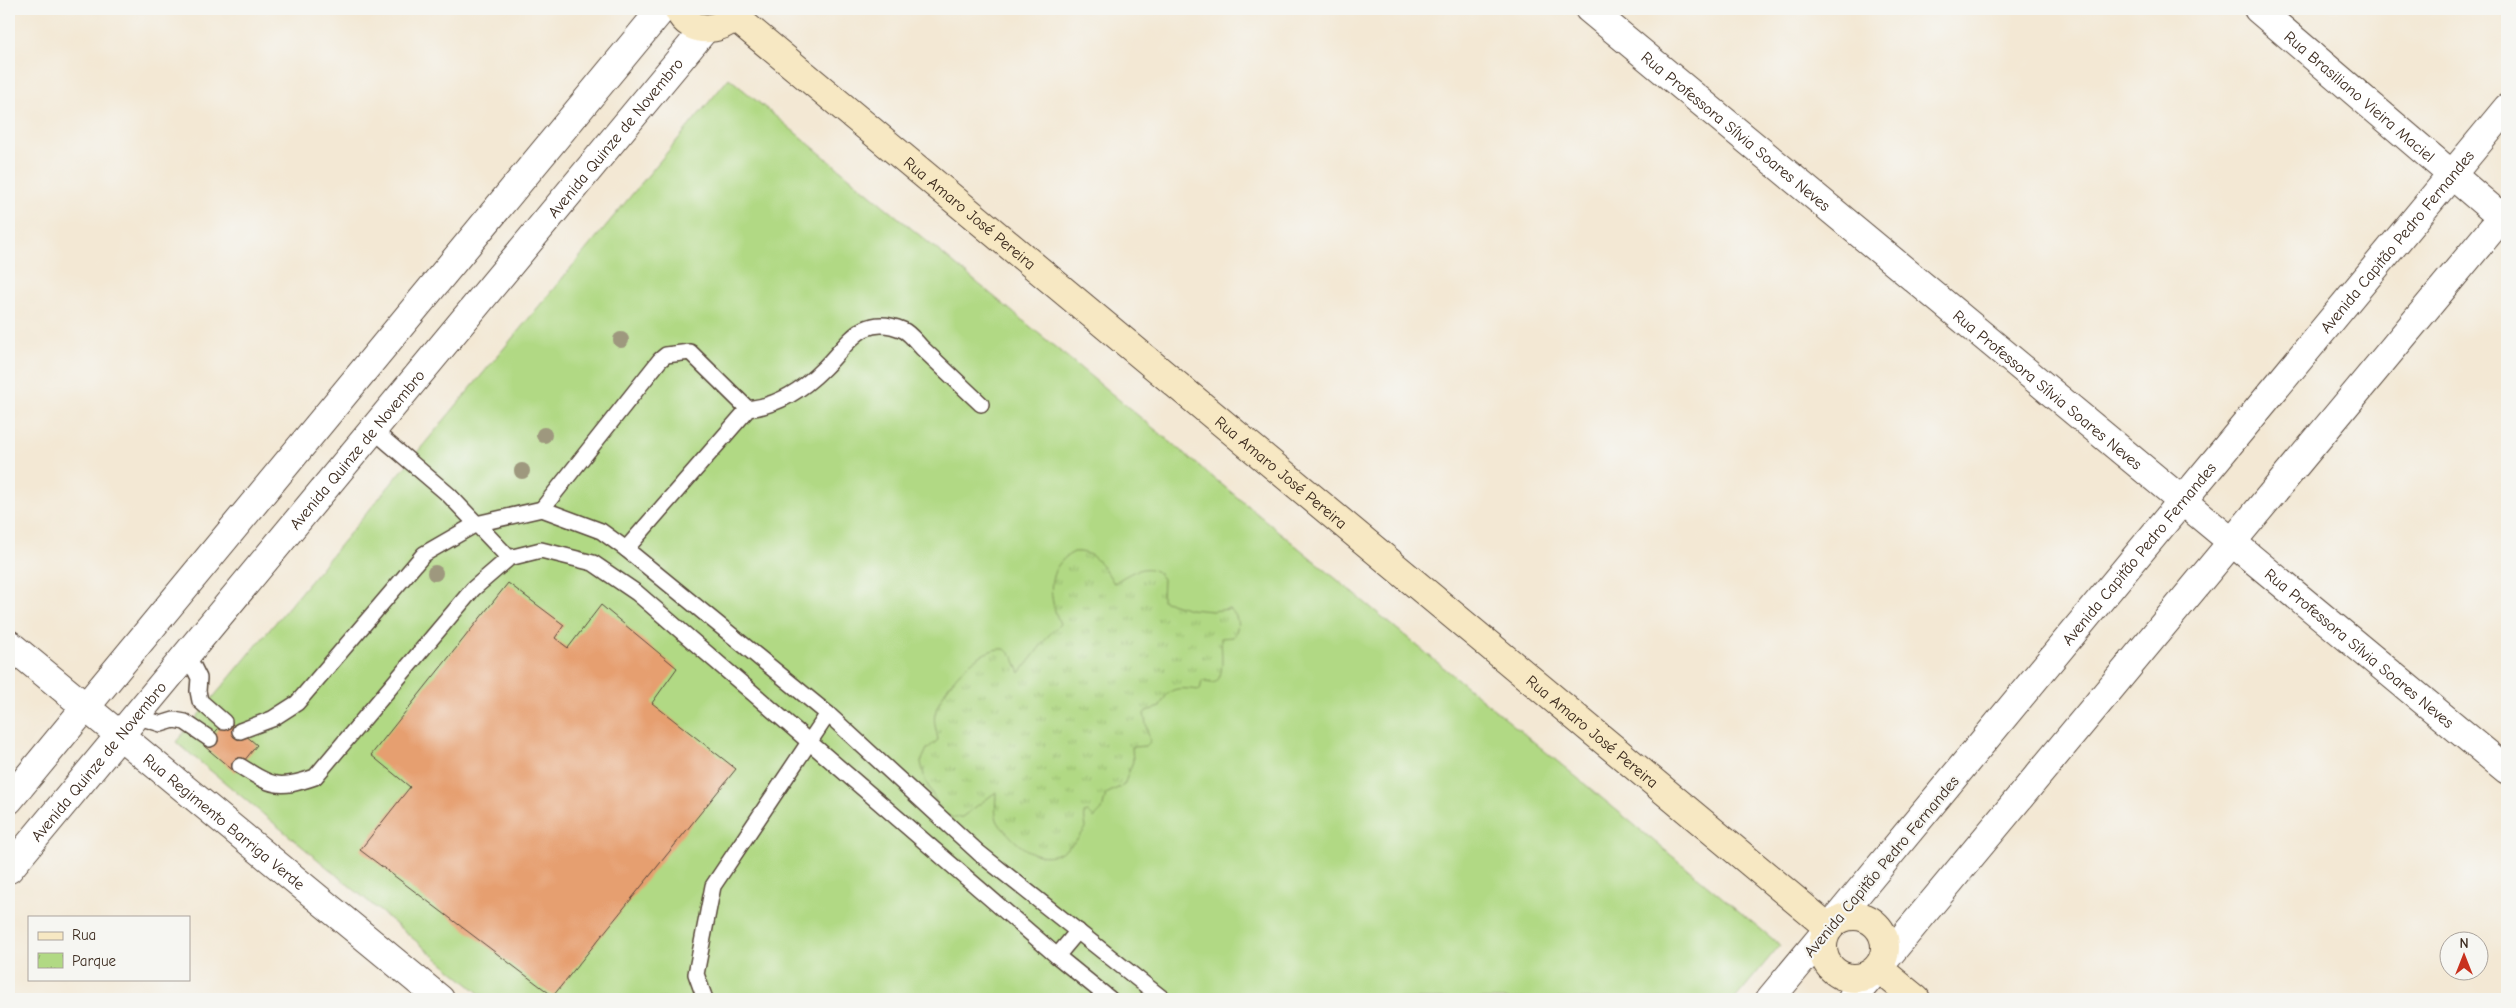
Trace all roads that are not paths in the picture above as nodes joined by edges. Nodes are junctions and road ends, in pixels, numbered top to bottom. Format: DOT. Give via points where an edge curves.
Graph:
graph roads {
  1 [pos="662,9"];
  2 [pos="678,9"];
  3 [pos="1589,9"];
  4 [pos="2258,9"];
  5 [pos="738,13"];
  6 [pos="705,29"];
  7 [pos="2507,108"];
  8 [pos="2452,175"];
  9 [pos="2505,217"];
  10 [pos="981,404"];
  11 [pos="748,409"];
  12 [pos="373,430"];
  13 [pos="2182,501"];
  14 [pos="542,509"];
  15 [pos="476,524"];
  16 [pos="2232,542"];
  17 [pos="626,549"];
  18 [pos="509,558"];
  19 [pos="9,644"];
  20 [pos="187,654"];
  21 [pos="86,707"];
  22 [pos="828,714"];
  23 [pos="224,722"];
  24 [pos="128,726"];
  25 [pos="240,731"];
  26 [pos="210,739"];
  27 [pos="810,742"];
  28 [pos="240,766"];
  29 [pos="2507,770"];
  30 [pos="9,800"];
  31 [pos="9,870"];
  32 [pos="1829,928"];
  33 [pos="1078,931"];
  34 [pos="1057,956"];
  35 [pos="1878,968"];
  36 [pos="440,999"];
  37 [pos="705,999"];
  38 [pos="1110,999"];
  39 [pos="1163,999"];
  40 [pos="1770,999"];
  41 [pos="1852,999"];
  42 [pos="1916,999"];
  1 -- 21 [label="street"];
  2 -- 6 [label="main road" via="687,20"];
  3 -- 13 [label="street, Rua Professora Sílvia Soares Neves"];
  4 -- 8 [label="street, Rua Brasiliano Vieira Maciel"];
  5 -- 6 [label="main road" via="716,28"];
  5 -- 32 [label="main road, Rua Amaro José Pereira"];
  6 -- 12 [label="street, Avenida Quinze de Novembro"];
  7 -- 8 [label="street, Avenida Capitão Pedro Fernandes"];
  8 -- 9 [label="street, Rua Brasiliano Vieira Maciel"];
  8 -- 13 [label="street, Avenida Capitão Pedro Fernandes"];
  9 -- 16 [label="street"];
  10 -- 11 [label="lane" via="904,330 870,326 855,334 824,368 790,396 768,406"];
  11 -- 14 [label="lane" via="690,352 666,355"];
  11 -- 17 [label="lane"];
  12 -- 15 [label="lane" via="449,495"];
  12 -- 20 [label="street, Avenida Quinze de Novembro"];
  13 -- 16 [label="street, Rua Professora Sílvia Soares Neves"];
  13 -- 32 [label="street, Avenida Capitão Pedro Fernandes"];
  14 -- 15 [label="lane"];
  14 -- 17 [label="lane" via="601,532"];
  15 -- 18 [label="lane"];
  15 -- 25 [label="lane" via="424,554 297,702 272,719"];
  16 -- 29 [label="street, Rua Professora Sílvia Soares Neves"];
  16 -- 35 [label="street"];
  17 -- 22 [label="lane"];
  18 -- 27 [label="lane" via="541,550 593,563 637,593"];
  18 -- 28 [label="lane" via="473,589 315,777 290,786 264,782"];
  19 -- 21 [label="street, Rua Regimento Barriga Verde"];
  20 -- 23 [label="lane" via="199,678 200,701"];
  20 -- 24 [label="street, Avenida Quinze de Novembro"];
  21 -- 24 [label="street, Rua Regimento Barriga Verde"];
  21 -- 30 [label="street"];
  22 -- 27 [label="lane"];
  22 -- 33 [label="lane" via="979,853"];
  24 -- 26 [label="lane" via="174,720 185,722"];
  24 -- 31 [label="street, Avenida Quinze de Novembro"];
  24 -- 36 [label="street, Rua Regimento Barriga Verde"];
  27 -- 34 [label="lane"];
  27 -- 37 [label="lane" via="713,886 696,974"];
  32 -- 35 [label="main road" via="1823,948 1830,967 1848,978 1859,978"];
  32 -- 35 [label="main road" via="1836,921 1855,916 1873,923 1884,940 1885,950"];
  32 -- 40 [label="street, Avenida Capitão Pedro Fernandes"];
  33 -- 34 [label="lane"];
  33 -- 39 [label="lane"];
  34 -- 38 [label="lane"];
  35 -- 41 [label="street"];
  35 -- 42 [label="main road"];
}
